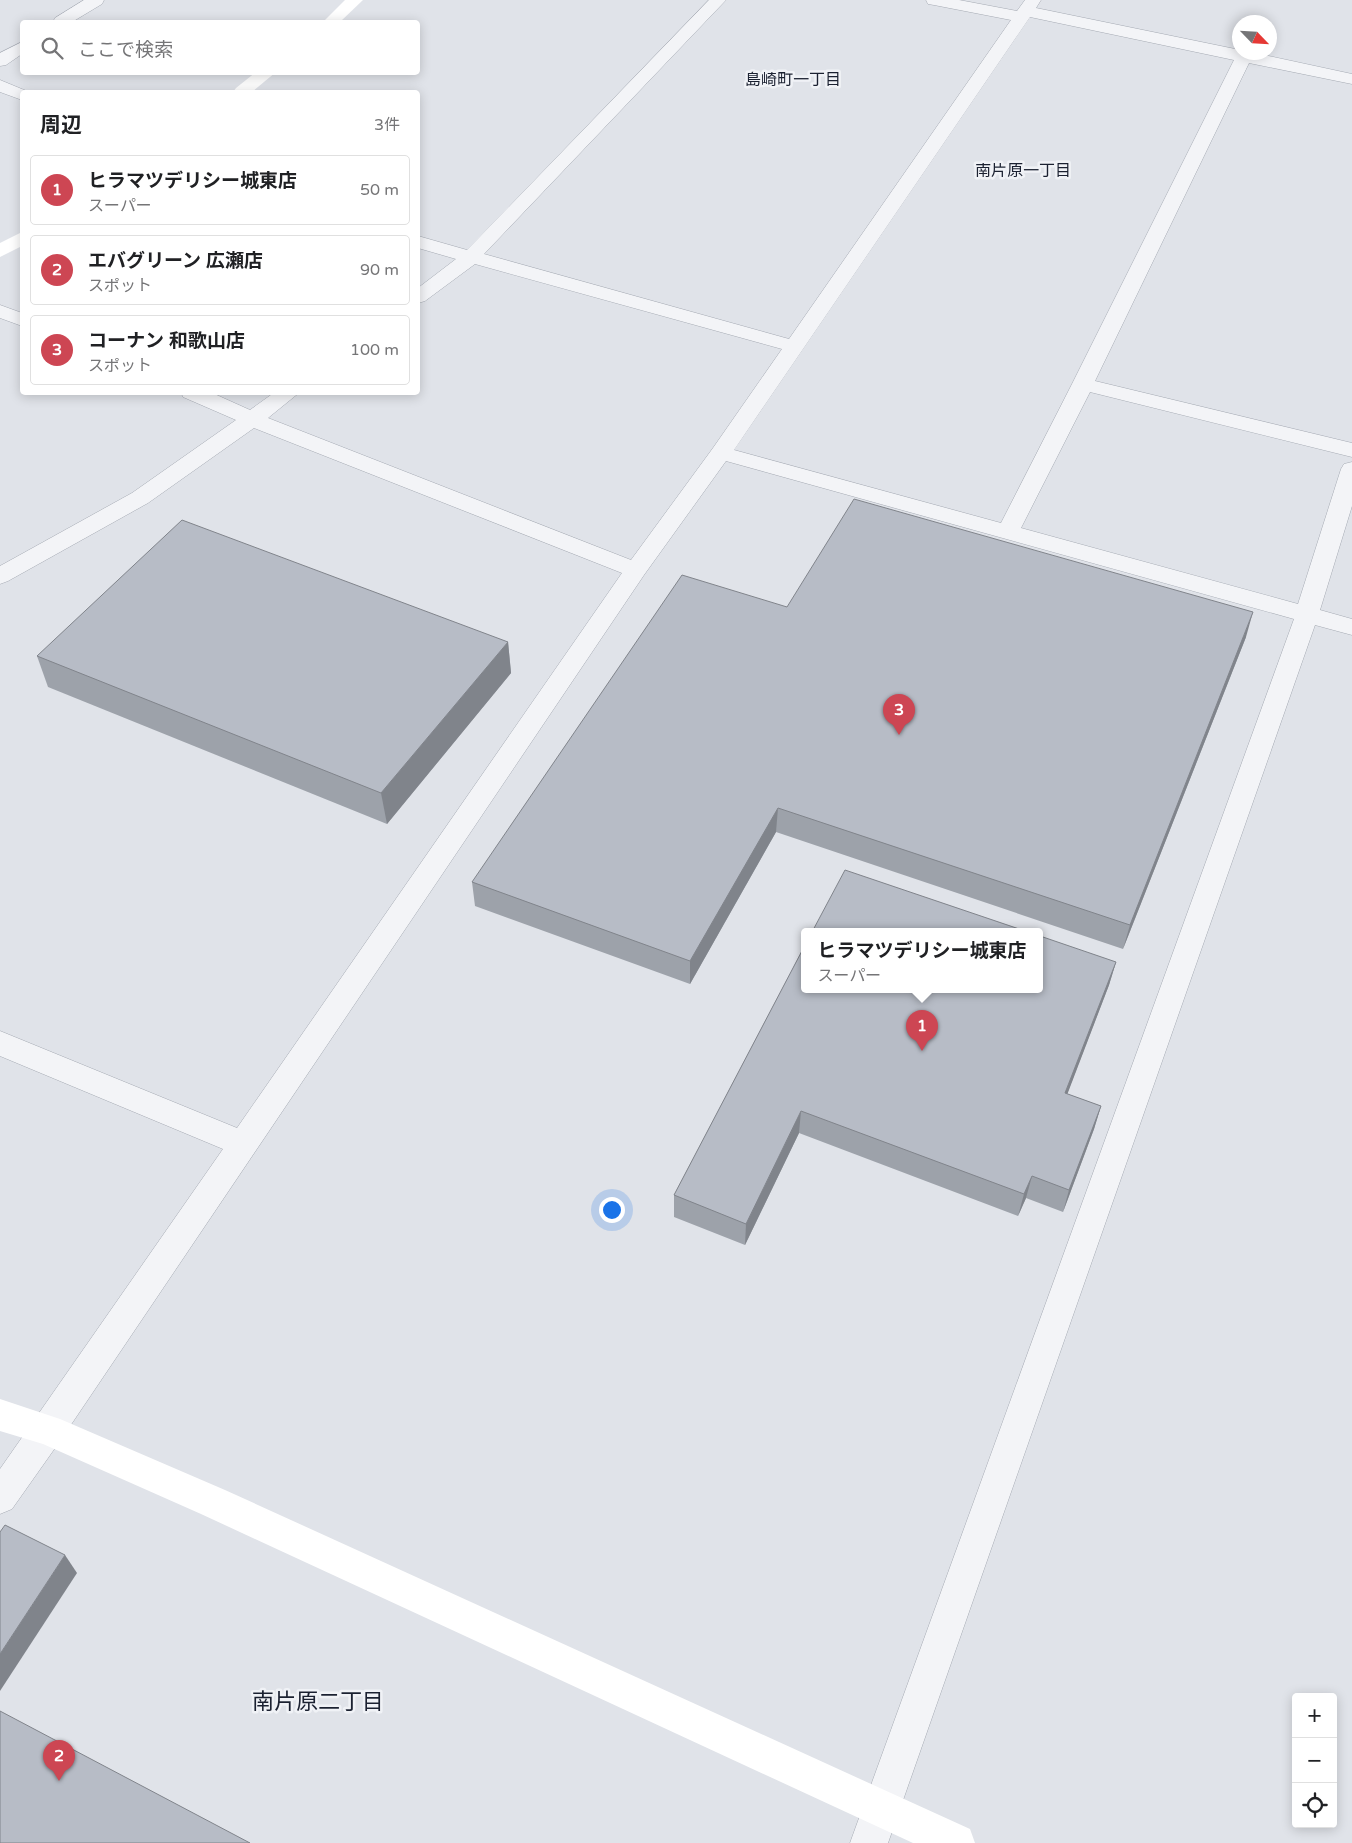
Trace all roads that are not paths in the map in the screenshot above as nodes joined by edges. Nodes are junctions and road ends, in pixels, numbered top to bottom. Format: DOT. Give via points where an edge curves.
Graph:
graph roads {
  1 [pos="96,0"];
  2 [pos="355,0"];
  3 [pos="718,0"];
  4 [pos="934,0"];
  5 [pos="1026,10"];
  6 [pos="64,20"];
  7 [pos="334,20"];
  8 [pos="20,48"];
  9 [pos="1232,53"];
  10 [pos="1242,60"];
  11 [pos="1263,60"];
  12 [pos="0,61"];
  13 [pos="264,75"];
  14 [pos="1352,79"];
  15 [pos="0,85"];
  16 [pos="245,90"];
  17 [pos="20,94"];
  18 [pos="20,239"];
  19 [pos="420,243"];
  20 [pos="0,252"];
  21 [pos="471,257"];
  22 [pos="420,295"];
  23 [pos="0,311"];
  24 [pos="20,319"];
  25 [pos="793,346"];
  26 [pos="1083,384"];
  27 [pos="198,395"];
  28 [pos="286,395"];
  29 [pos="254,420"];
  30 [pos="1352,450"];
  31 [pos="721,453"];
  32 [pos="1352,469"];
  33 [pos="1007,533"];
  34 [pos="636,570"];
  35 [pos="0,576"];
  36 [pos="1306,615"];
  37 [pos="1352,627"];
  38 [pos="0,1043"];
  39 [pos="243,1144"];
  40 [pos="0,1415"];
  41 [pos="48,1430"];
  42 [pos="0,1497"];
  43 [pos="881,1807"];
  44 [pos="869,1843"];
  45 [pos="956,1843"];
  1 -- 6 [label="street"];
  2 -- 7 [label="street"];
  3 -- 21 [label="street"];
  4 -- 5 [label="street"];
  5 -- 9 [label="street"];
  5 -- 25 [label="street"];
  8 -- 12 [label="street"];
  10 -- 26 [label="street"];
  11 -- 14 [label="street"];
  13 -- 16 [label="street"];
  15 -- 17 [label="street"];
  18 -- 20 [label="street"];
  19 -- 21 [label="street"];
  21 -- 22 [label="street"];
  21 -- 25 [label="street"];
  23 -- 24 [label="street"];
  25 -- 31 [label="street"];
  26 -- 30 [label="street"];
  26 -- 33 [label="street"];
  27 -- 29 [label="street"];
  28 -- 29 [label="street"];
  29 -- 34 [label="street"];
  29 -- 35 [label="street" via="140,498"];
  31 -- 33 [label="street"];
  31 -- 34 [label="street"];
  32 -- 36 [label="street"];
  33 -- 36 [label="street"];
  34 -- 39 [label="street"];
  36 -- 37 [label="street"];
  36 -- 43 [label="street"];
  38 -- 39 [label="street"];
  39 -- 41 [label="street"];
  40 -- 41 [label="street"];
  41 -- 42 [label="street"];
  41 -- 43 [label="street"];
  43 -- 44 [label="street"];
  43 -- 45 [label="street"];
}
